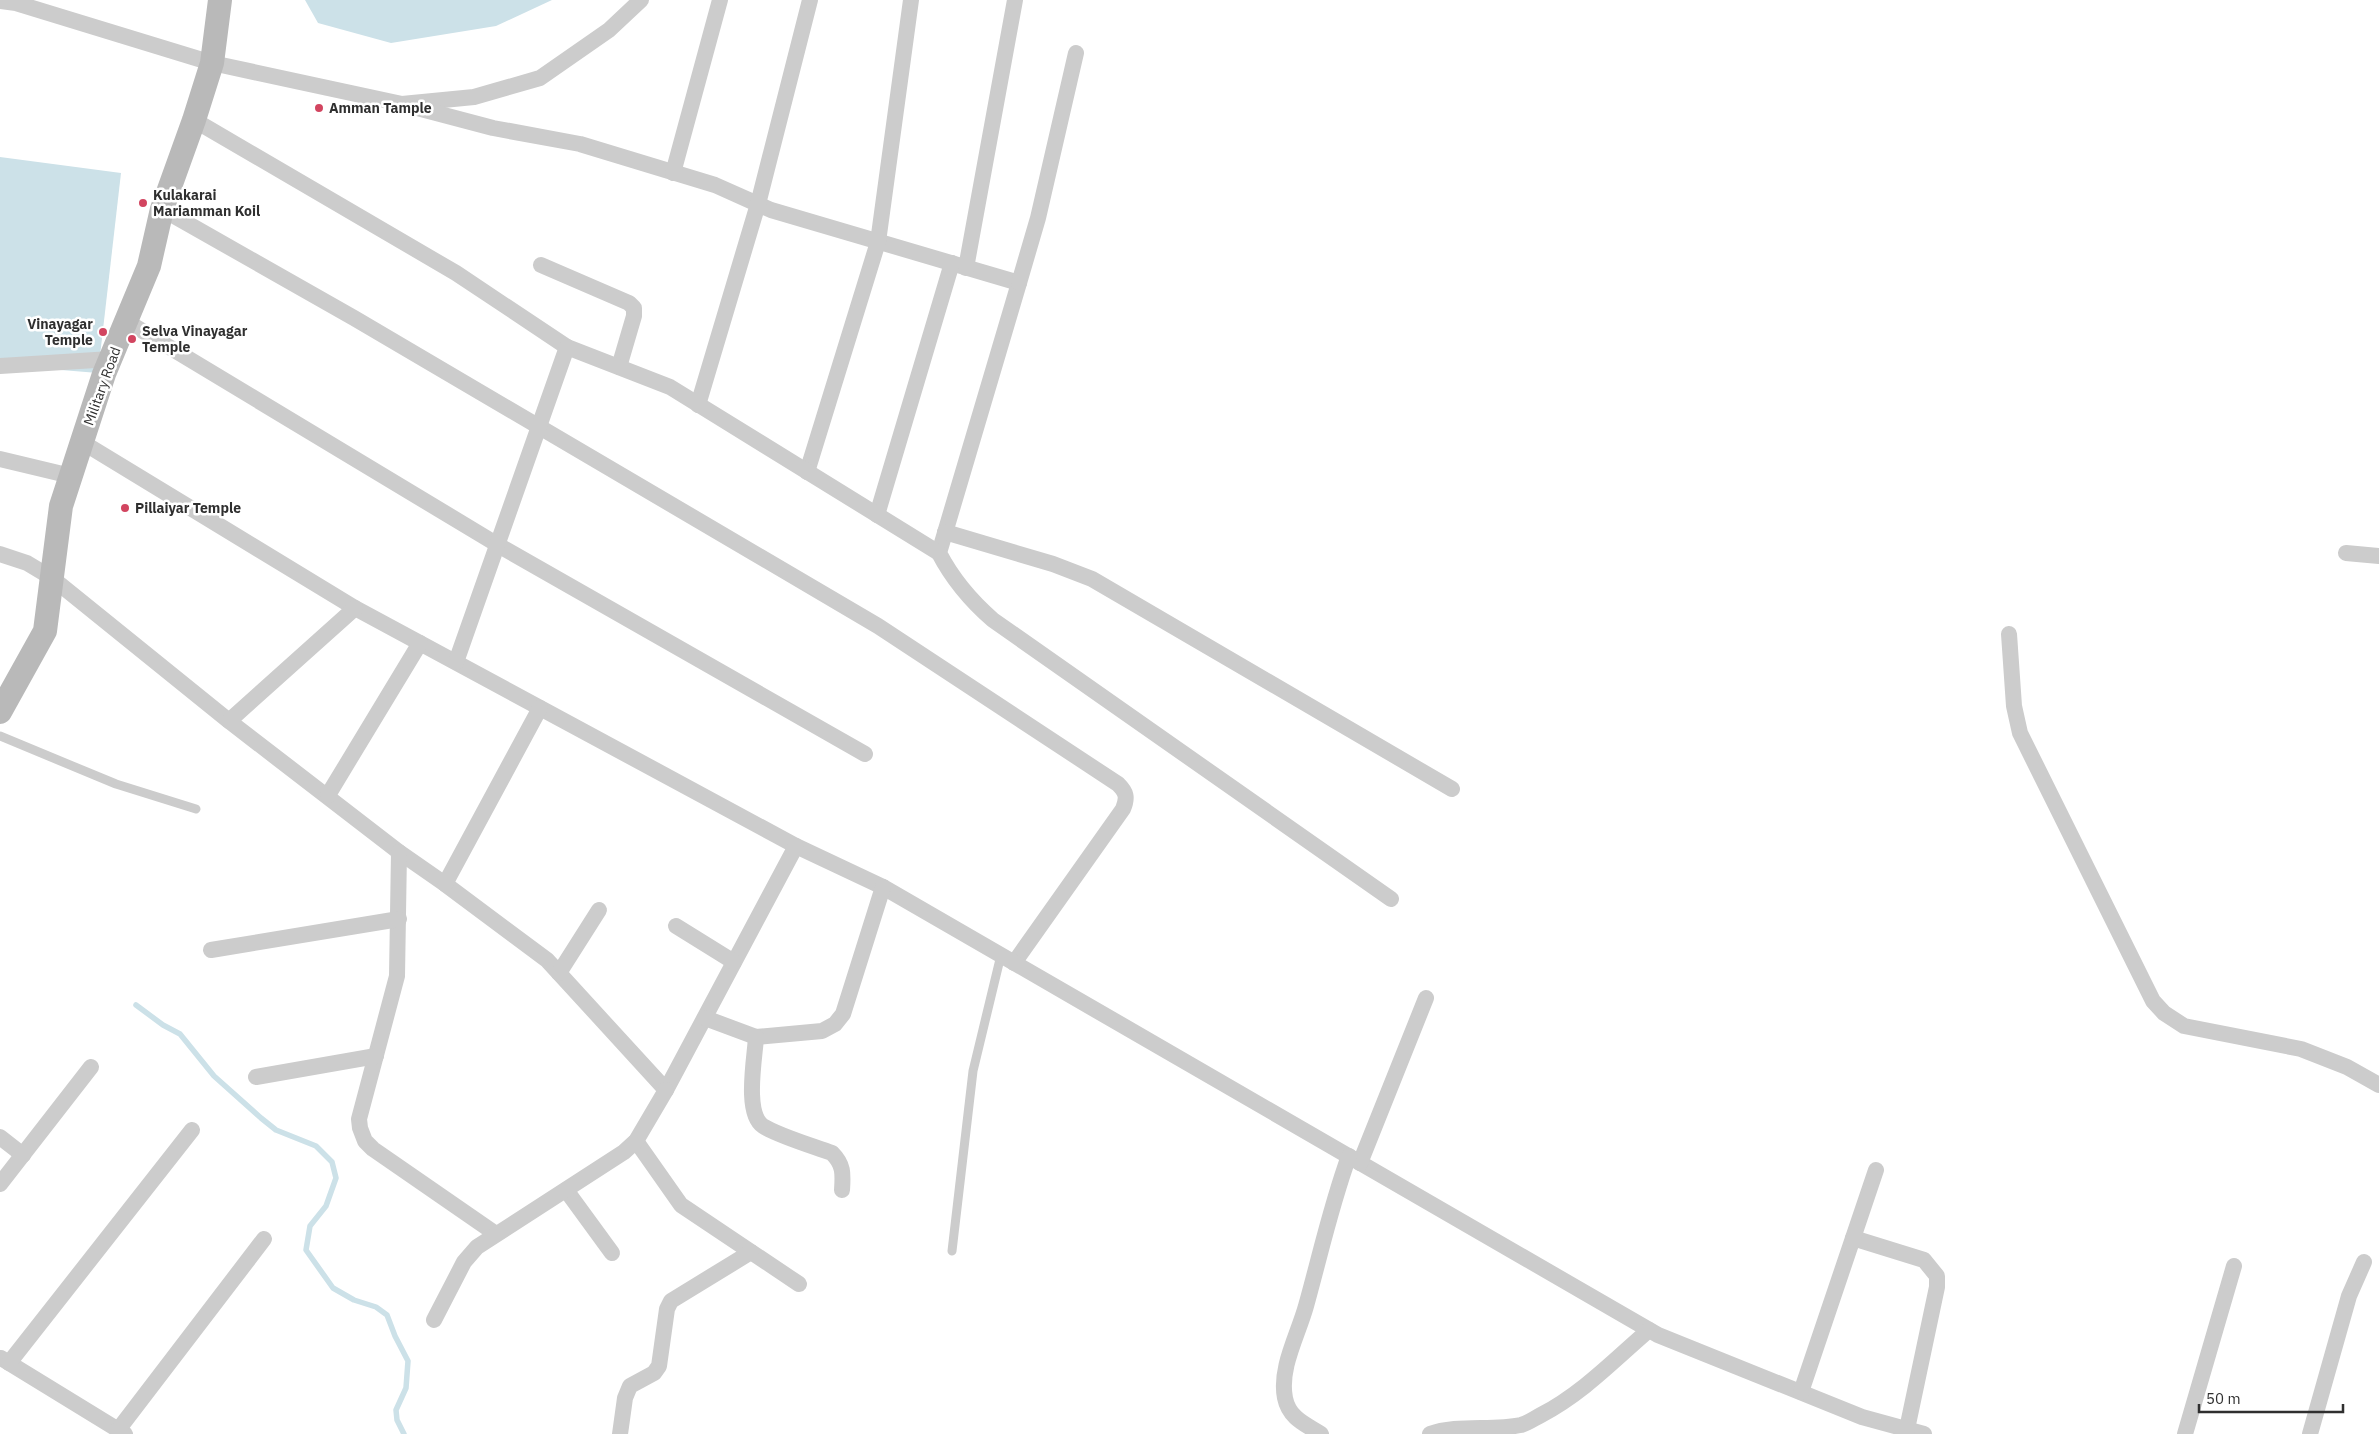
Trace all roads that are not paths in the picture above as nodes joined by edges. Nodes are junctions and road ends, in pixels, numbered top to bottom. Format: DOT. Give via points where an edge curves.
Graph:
graph roads {
  1 [pos="220,0"];
  2 [pos="641,0"];
  3 [pos="720,0"];
  4 [pos="810,0"];
  5 [pos="911,0"];
  6 [pos="1015,0"];
  7 [pos="0,1"];
  8 [pos="1076,53"];
  9 [pos="212,63"];
  10 [pos="402,104"];
  11 [pos="194,120"];
  12 [pos="673,173"];
  13 [pos="758,204"];
  14 [pos="162,209"];
  15 [pos="878,242"];
  16 [pos="542,265"];
  17 [pos="959,265"];
  18 [pos="1019,283"];
  19 [pos="126,321"];
  20 [pos="567,347"];
  21 [pos="111,359"];
  22 [pos="0,366"];
  23 [pos="619,367"];
  24 [pos="698,405"];
  25 [pos="539,427"];
  26 [pos="82,442"];
  27 [pos="0,459"];
  28 [pos="807,472"];
  29 [pos="71,476"];
  30 [pos="877,515"];
  31 [pos="946,532"];
  32 [pos="498,544"];
  33 [pos="939,553"];
  34 [pos="0,554"];
  35 [pos="2346,554"];
  36 [pos="2379,556"];
  37 [pos="52,578"];
  38 [pos="355,608"];
  39 [pos="2009,634"];
  40 [pos="420,643"];
  41 [pos="456,662"];
  42 [pos="540,708"];
  43 [pos="0,712"];
  44 [pos="229,722"];
  45 [pos="0,736"];
  46 [pos="865,754"];
  47 [pos="1452,789"];
  48 [pos="328,795"];
  49 [pos="196,809"];
  50 [pos="796,846"];
  51 [pos="400,852"];
  52 [pos="445,884"];
  53 [pos="883,887"];
  54 [pos="1391,899"];
  55 [pos="599,910"];
  56 [pos="399,919"];
  57 [pos="676,926"];
  58 [pos="211,950"];
  59 [pos="1007,959"];
  60 [pos="734,962"];
  61 [pos="559,973"];
  62 [pos="1426,998"];
  63 [pos="705,1018"];
  64 [pos="756,1036"];
  65 [pos="376,1056"];
  66 [pos="91,1067"];
  67 [pos="256,1077"];
  68 [pos="2379,1084"];
  69 [pos="666,1090"];
  70 [pos="192,1130"];
  71 [pos="0,1137"];
  72 [pos="636,1141"];
  73 [pos="23,1155"];
  74 [pos="1354,1160"];
  75 [pos="1876,1170"];
  76 [pos="0,1184"];
  77 [pos="566,1190"];
  78 [pos="842,1190"];
  79 [pos="496,1234"];
  80 [pos="1853,1238"];
  81 [pos="264,1239"];
  82 [pos="952,1251"];
  83 [pos="751,1252"];
  84 [pos="612,1253"];
  85 [pos="2364,1262"];
  86 [pos="2234,1266"];
  87 [pos="799,1284"];
  88 [pos="434,1320"];
  89 [pos="1649,1330"];
  90 [pos="4,1360"];
  91 [pos="1800,1392"];
  92 [pos="1907,1429"];
  93 [pos="121,1432"];
  94 [pos="620,1434"];
  95 [pos="1321,1434"];
  96 [pos="1430,1434"];
  97 [pos="1924,1434"];
  98 [pos="2185,1434"];
  99 [pos="2310,1434"];
  1 -- 9 [label="main road, Military Road"];
  2 -- 10 [label="street" via="609,30 540,78 474,97"];
  3 -- 12 [label="street"];
  4 -- 13 [label="street"];
  5 -- 15 [label="street"];
  6 -- 17 [label="street"];
  7 -- 9 [label="street" via="16,3"];
  8 -- 18 [label="street" via="1038,218"];
  9 -- 10 [label="street"];
  9 -- 11 [label="main road, Military Road"];
  10 -- 12 [label="street" via="493,128 580,144"];
  11 -- 14 [label="main road, Military Road"];
  11 -- 20 [label="street" via="456,273"];
  12 -- 13 [label="street" via="715,185"];
  13 -- 15 [label="street"];
  13 -- 24 [label="street"];
  14 -- 19 [label="main road, Military Road" via="149,266"];
  14 -- 25 [label="street"];
  15 -- 17 [label="street"];
  15 -- 28 [label="street"];
  16 -- 23 [label="street" via="634,308"];
  17 -- 18 [label="street"];
  17 -- 30 [label="street"];
  18 -- 31 [label="street"];
  19 -- 21 [label="main road, Military Road"];
  19 -- 32 [label="street"];
  20 -- 23 [label="street"];
  20 -- 25 [label="street"];
  21 -- 22 [label="street"];
  21 -- 26 [label="main road, Military Road"];
  23 -- 24 [label="street" via="670,388"];
  24 -- 28 [label="street"];
  25 -- 32 [label="street"];
  25 -- 59 [label="street" via="878,626 1125,791 1127,799 1123,809"];
  26 -- 29 [label="main road, Military Road"];
  26 -- 38 [label="street"];
  27 -- 29 [label="street"];
  28 -- 30 [label="street"];
  29 -- 37 [label="main road, Military Road" via="61,506"];
  30 -- 33 [label="street"];
  31 -- 33 [label="street"];
  31 -- 47 [label="street" via="1092,579"];
  32 -- 41 [label="street"];
  32 -- 46 [label="street"];
  33 -- 54 [label="street" via="965,594 993,620"];
  34 -- 37 [label="street" via="27,563"];
  35 -- 36 [label="street"];
  37 -- 43 [label="main road, Military Road" via="45,632"];
  37 -- 44 [label="street"];
  38 -- 40 [label="street"];
  38 -- 44 [label="street"];
  39 -- 68 [label="street" via="2015,712 2020,732 2153,1001 2184,1026 2301,1049 2347,1066"];
  40 -- 41 [label="street"];
  40 -- 48 [label="street"];
  41 -- 42 [label="street"];
  42 -- 50 [label="street"];
  42 -- 52 [label="street"];
  44 -- 48 [label="street"];
  45 -- 49 [label="lane" via="116,784"];
  48 -- 51 [label="street"];
  50 -- 53 [label="street"];
  50 -- 60 [label="street"];
  51 -- 52 [label="street"];
  51 -- 56 [label="street"];
  52 -- 61 [label="street" via="547,960"];
  53 -- 59 [label="street"];
  53 -- 64 [label="street" via="843,1014 835,1024 822,1031"];
  55 -- 61 [label="street"];
  56 -- 58 [label="street"];
  56 -- 65 [label="street" via="397,976"];
  57 -- 60 [label="street"];
  59 -- 74 [label="street"];
  59 -- 82 [label="lane" via="973,1071"];
  60 -- 63 [label="street"];
  61 -- 69 [label="street"];
  62 -- 74 [label="street"];
  63 -- 64 [label="street"];
  63 -- 69 [label="street"];
  64 -- 78 [label="street" via="754,1112 762,1125 832,1153 843,1170"];
  65 -- 67 [label="street"];
  65 -- 79 [label="street" via="359,1119 365,1141"];
  66 -- 73 [label="street"];
  69 -- 72 [label="street"];
  70 -- 90 [label="street"];
  71 -- 73 [label="street"];
  72 -- 77 [label="street" via="614,1161"];
  72 -- 83 [label="street" via="681,1205"];
  73 -- 76 [label="street"];
  74 -- 89 [label="street"];
  74 -- 95 [label="street" via="1340,1181 1283,1381 1286,1400 1294,1418"];
  75 -- 80 [label="street"];
  77 -- 79 [label="street"];
  77 -- 84 [label="street"];
  79 -- 88 [label="street" via="477,1247 464,1262"];
  80 -- 91 [label="street"];
  80 -- 92 [label="street" via="1924,1260 1937,1276"];
  81 -- 93 [label="street"];
  83 -- 87 [label="street"];
  83 -- 94 [label="street" via="672,1301 667,1309 659,1366 654,1373 630,1386"];
  85 -- 99 [label="street" via="2348,1296"];
  86 -- 98 [label="street"];
  89 -- 91 [label="street"];
  89 -- 96 [label="street" via="1590,1383 1555,1408 1523,1425 1487,1430 1442,1429"];
  90 -- 93 [label="street"];
  91 -- 92 [label="street" via="1862,1417"];
  92 -- 97 [label="street"];
}
